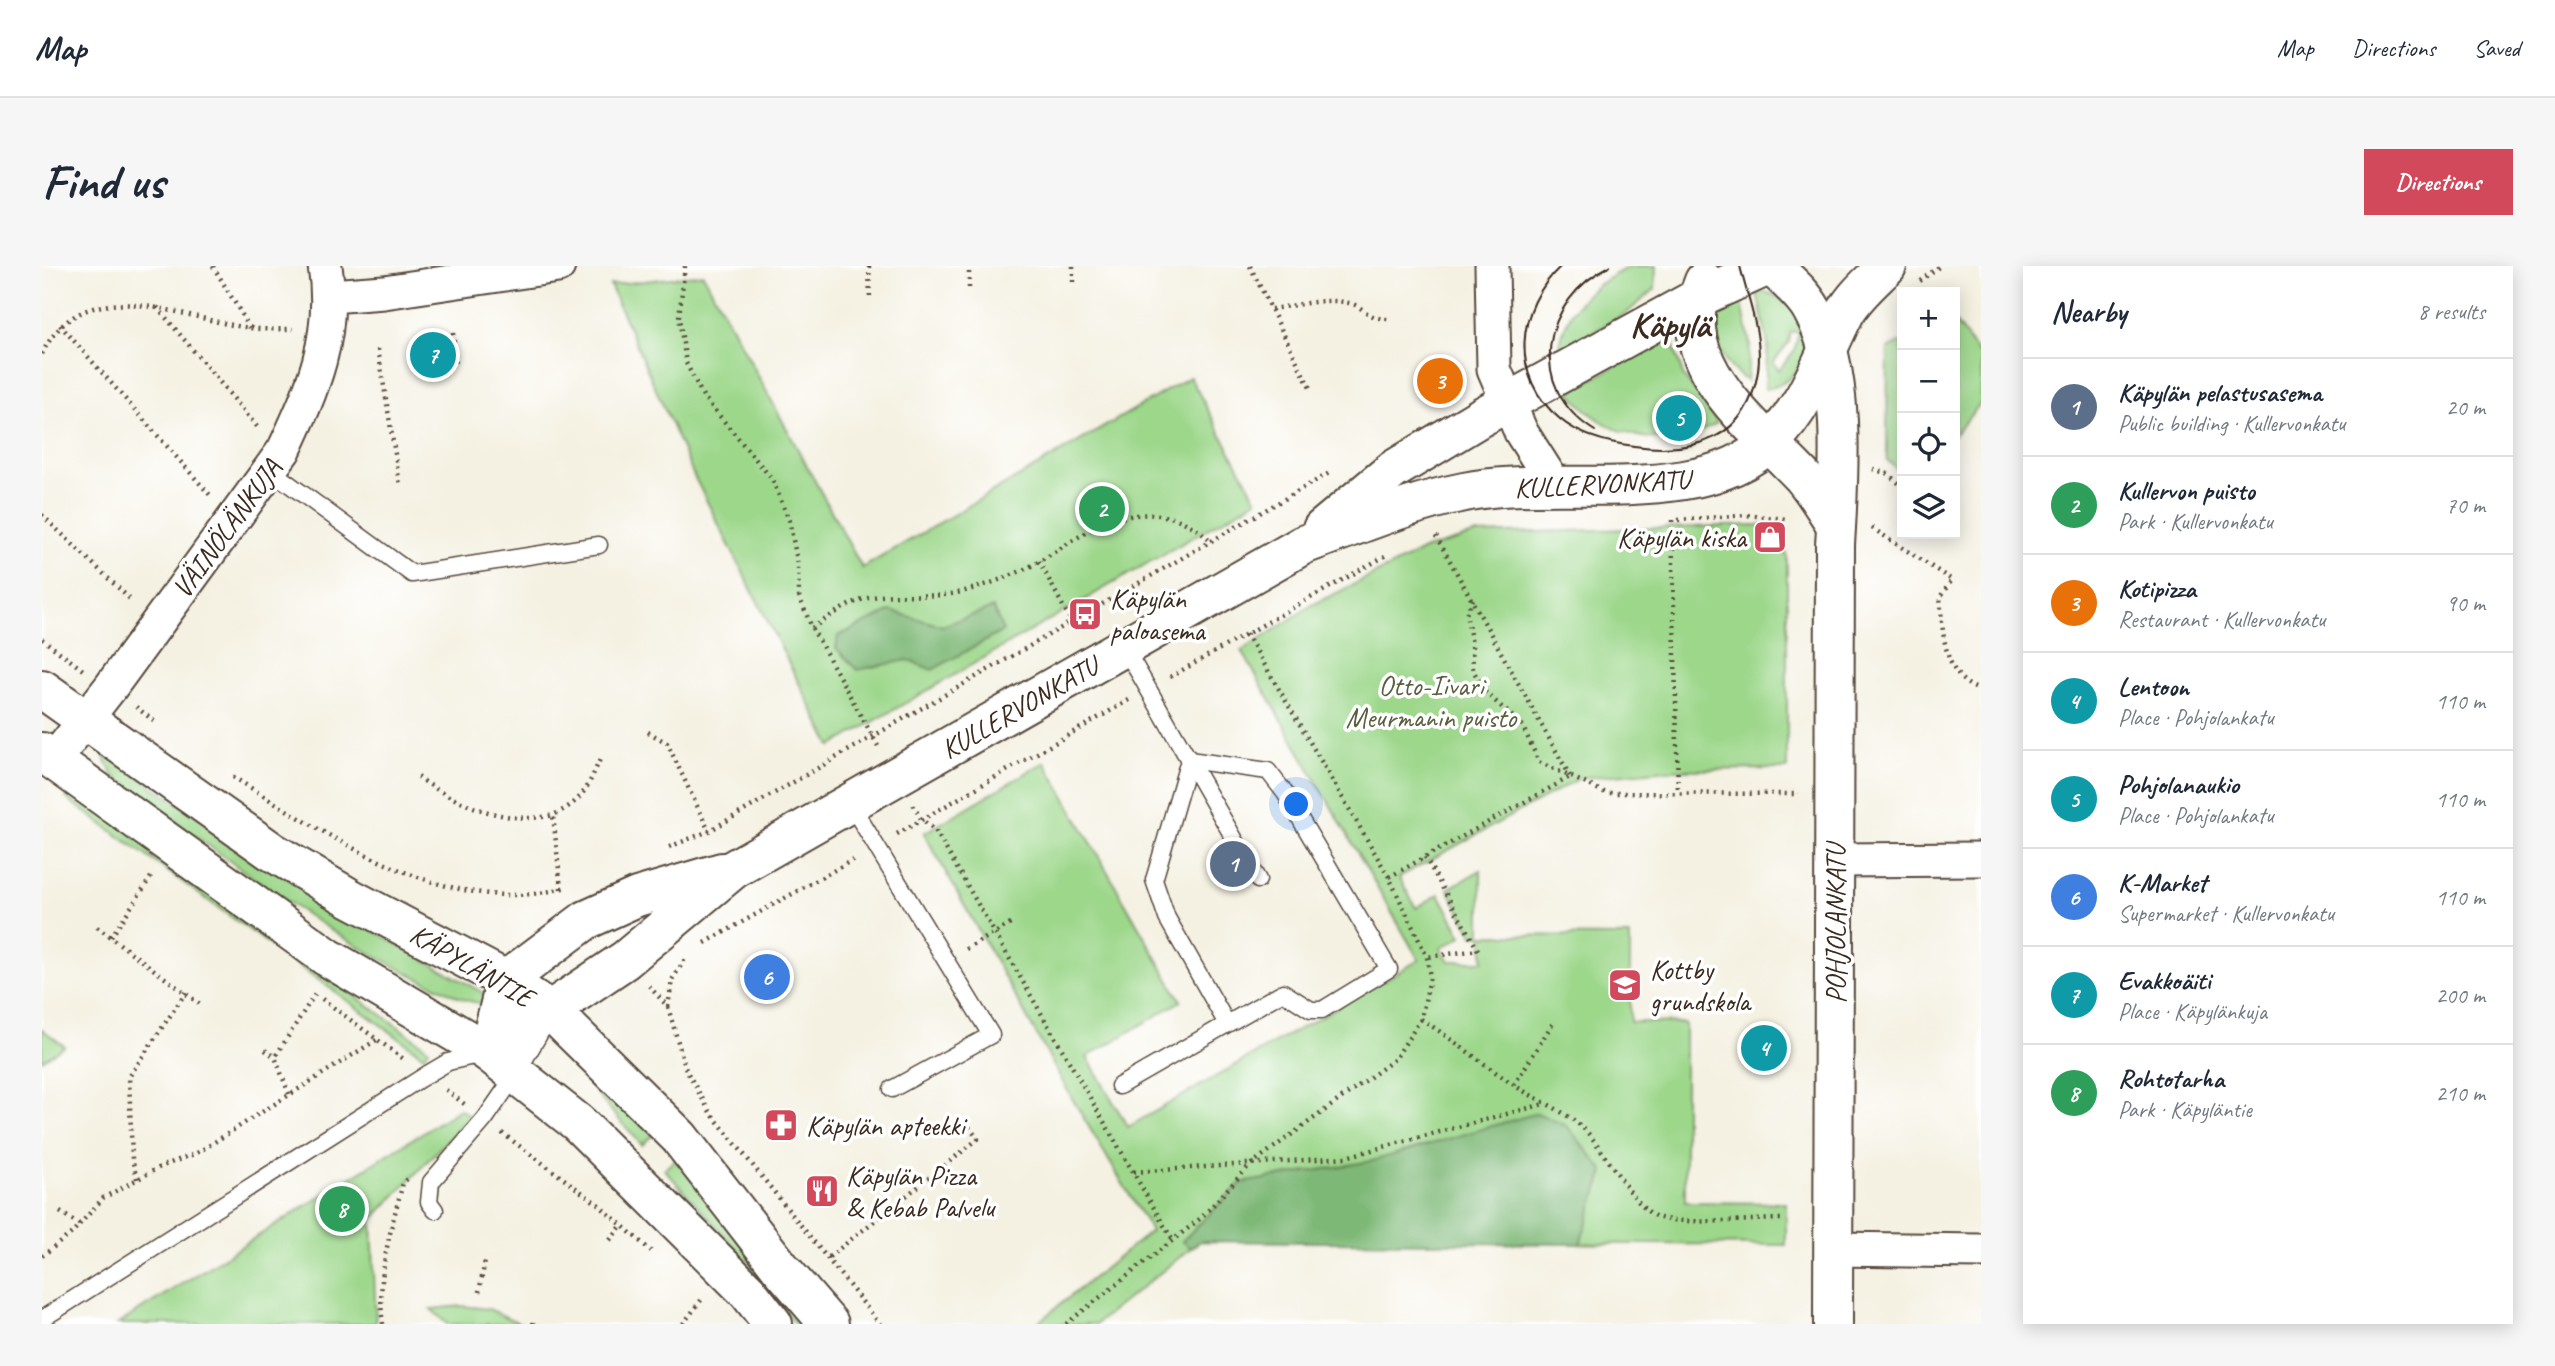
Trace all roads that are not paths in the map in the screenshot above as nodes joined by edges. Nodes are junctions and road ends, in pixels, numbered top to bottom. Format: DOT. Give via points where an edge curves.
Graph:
graph roads {
  1 [pos="558,266"];
  2 [pos="1492,266"];
  3 [pos="1770,266"];
  4 [pos="1887,266"];
  5 [pos="328,281"];
  6 [pos="1703,283"];
  7 [pos="1827,355"];
  8 [pos="1506,404"];
  9 [pos="1770,443"];
  10 [pos="277,460"];
  11 [pos="1555,484"];
  12 [pos="1835,524"];
  13 [pos="599,545"];
  14 [pos="1303,545"];
  15 [pos="1124,647"];
  16 [pos="42,689"];
  17 [pos="83,719"];
  18 [pos="48,757"];
  19 [pos="1189,760"];
  20 [pos="850,803"];
  21 [pos="1981,859"];
  22 [pos="1835,860"];
  23 [pos="734,869"];
  24 [pos="1258,880"];
  25 [pos="506,980"];
  26 [pos="552,1012"];
  27 [pos="1227,1024"];
  28 [pos="502,1063"];
  29 [pos="1119,1086"];
  30 [pos="892,1089"];
  31 [pos="435,1210"];
  32 [pos="1833,1249"];
  33 [pos="1981,1251"];
  34 [pos="42,1319"];
  35 [pos="773,1324"];
  36 [pos="829,1324"];
  37 [pos="1833,1324"];
  1 -- 5 [label="street" via="384,292"];
  2 -- 8 [label="street" via="1492,351"];
  3 -- 6 [label="main road, KULLERVONKATU"];
  3 -- 7 [label="main road, POHJOLANKATU" via="1811,309"];
  4 -- 7 [label="main road, KULLERVONKATU" via="1846,312"];
  5 -- 10 [label="street, VÄINÖLÄNKUJA" via="327,337 304,408"];
  6 -- 8 [label="main road, KULLERVONKATU"];
  6 -- 9 [label="main road" via="1696,337 1704,364 1727,397"];
  7 -- 9 [label="main road, KULLERVONKATU" via="1793,416"];
  7 -- 12 [label="main road, POHJOLANKATU" via="1840,463"];
  8 -- 11 [label="street"];
  8 -- 14 [label="main road, KULLERVONKATU" via="1393,470"];
  9 -- 11 [label="main road, KULLERVONKATU" via="1740,463 1685,481"];
  9 -- 12 [label="main road" via="1805,480"];
  10 -- 13 [label="lane" via="412,574"];
  10 -- 17 [label="street, VÄINÖLÄNKUJA"];
  11 -- 14 [label="main road, KULLERVONKATU" via="1465,492"];
  12 -- 22 [label="main road, POHJOLANKATU"];
  14 -- 15 [label="main road, KULLERVONKATU"];
  15 -- 19 [label="lane"];
  15 -- 20 [label="main road, KULLERVONKATU"];
  16 -- 17 [label="main road, KÄPYLÄNTIE"];
  17 -- 18 [label="street, VÄINÖLÄNKUJA"];
  17 -- 25 [label="main road, KÄPYLÄNTIE" via="271,851"];
  18 -- 28 [label="main road" via="327,957"];
  19 -- 24 [label="lane"];
  19 -- 27 [label="lane" via="1154,880 1167,918"];
  19 -- 27 [label="lane" via="1268,771 1389,969 1322,1010 1311,1010 1283,992"];
  20 -- 23 [label="main road, KULLERVONKATU"];
  20 -- 30 [label="lane" via="990,1035"];
  21 -- 22 [label="street"];
  22 -- 32 [label="main road, POHJOLANKATU"];
  23 -- 25 [label="main road, KULLERVONKATU" via="637,897 578,903"];
  23 -- 26 [label="main road, KULLERVONKATU" via="625,961"];
  25 -- 26 [label="main road, KÄPYLÄNTIE"];
  25 -- 28 [label="main road"];
  26 -- 28 [label="main road, KULLERVONKATU"];
  26 -- 36 [label="main road, KÄPYLÄNTIE" via="679,1137"];
  27 -- 29 [label="lane"];
  28 -- 31 [label="lane" via="485,1119 431,1182 429,1202"];
  28 -- 34 [label="lane" via="448,1062"];
  28 -- 35 [label="main road" via="578,1123 748,1292"];
  32 -- 33 [label="street"];
  32 -- 37 [label="main road, POHJOLANKATU"];
}
